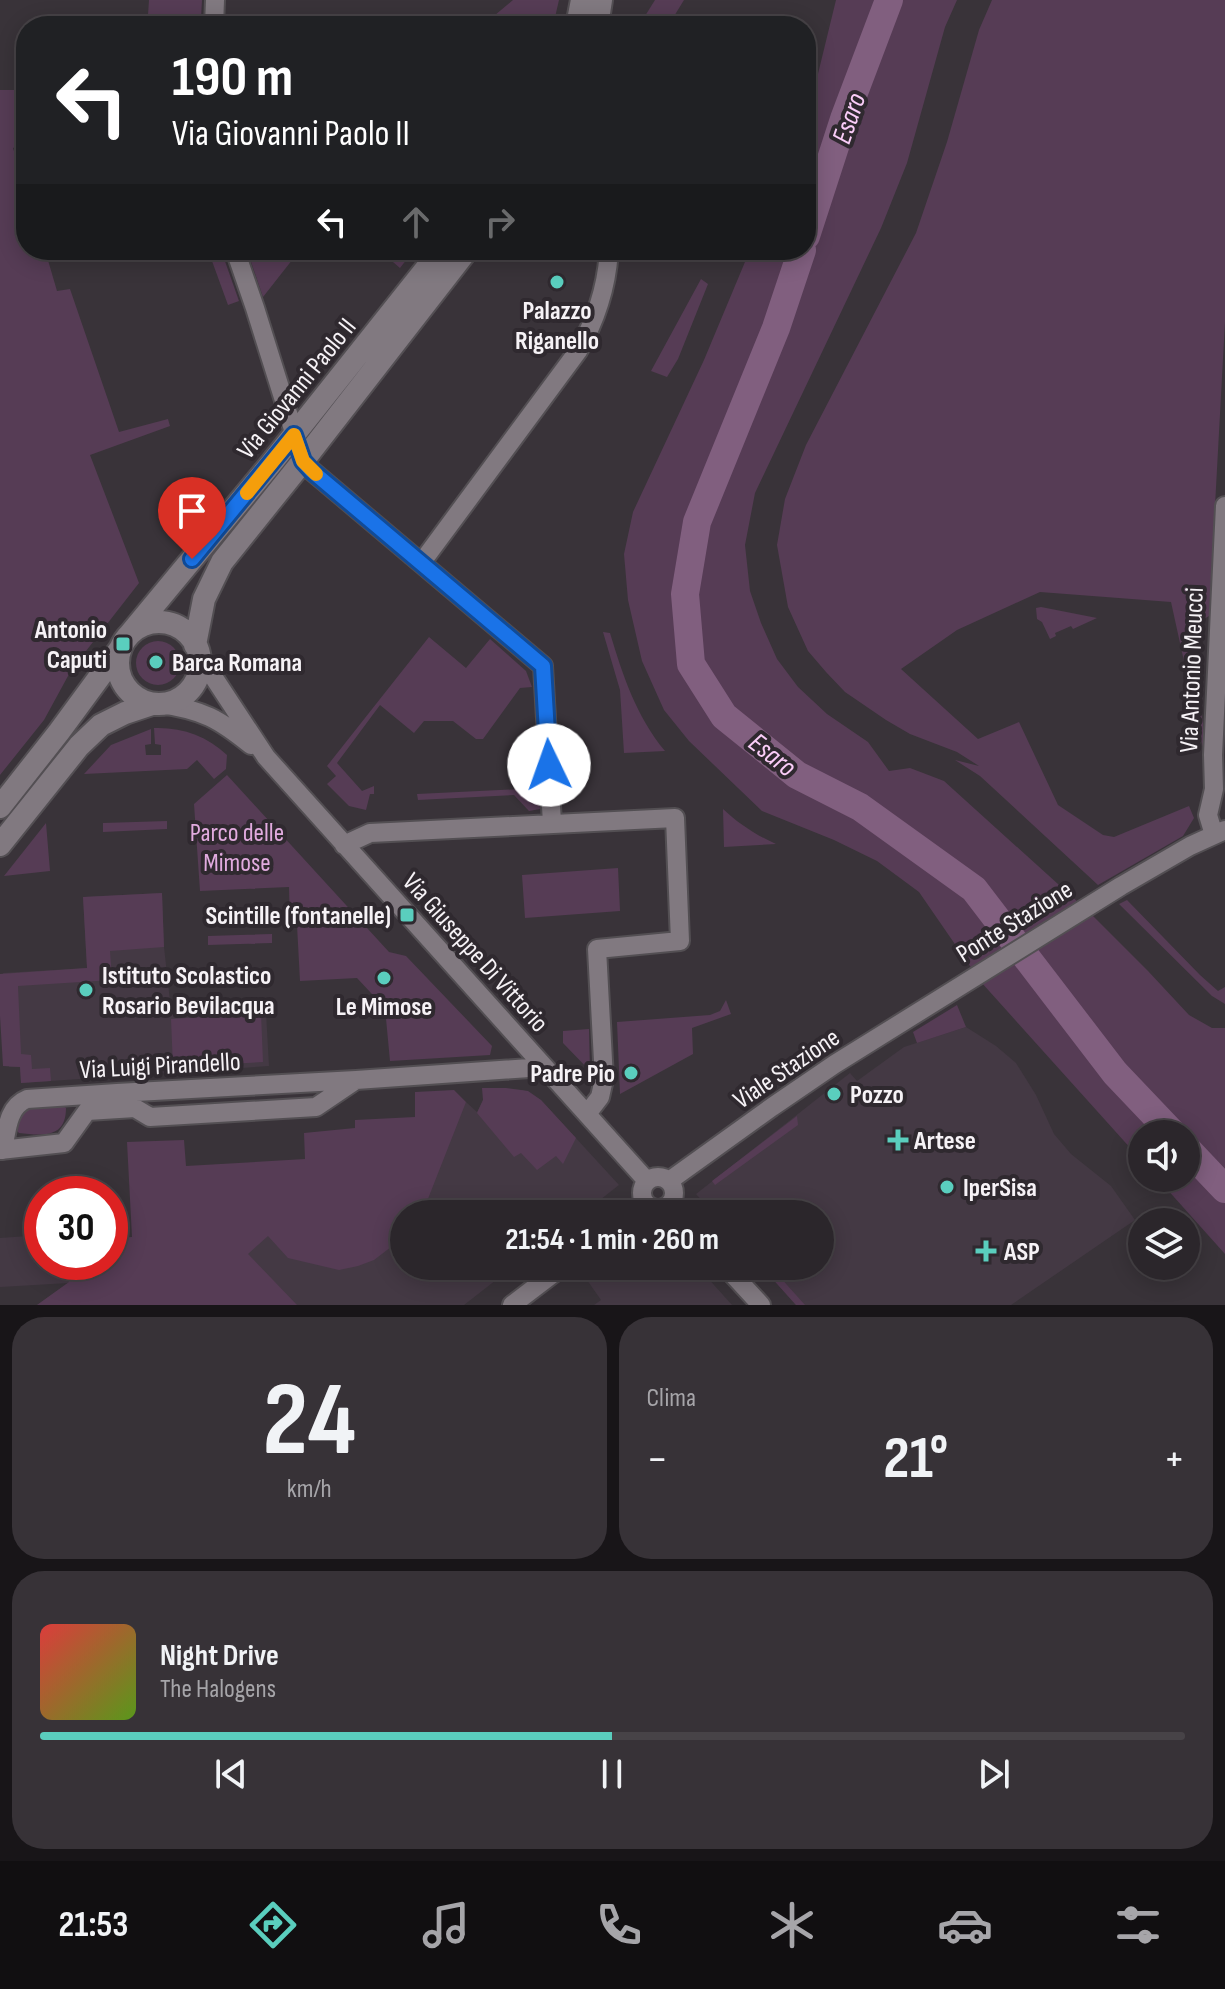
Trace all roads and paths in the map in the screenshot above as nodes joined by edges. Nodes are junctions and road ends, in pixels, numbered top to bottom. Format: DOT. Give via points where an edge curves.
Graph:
graph roads {
  1 [pos="238,260"];
  2 [pos="433,260"];
  3 [pos="459,260"];
  4 [pos="609,260"];
  5 [pos="294,435"];
  6 [pos="303,461"];
  7 [pos="1225,506"];
  8 [pos="422,562"];
  9 [pos="126,639"];
  10 [pos="197,650"];
  11 [pos="157,704"];
  12 [pos="266,757"];
  13 [pos="0,807"];
  14 [pos="552,823"];
  15 [pos="1220,832"];
  16 [pos="0,845"];
  17 [pos="344,845"];
  18 [pos="935,1001"];
  19 [pos="544,1067"];
  20 [pos="356,1080"];
  21 [pos="587,1114"];
  22 [pos="1,1150"];
  23 [pos="647,1181"];
  24 [pos="669,1181"];
  25 [pos="640,1200"];
  26 [pos="672,1200"];
  27 [pos="545,1280"];
  28 [pos="738,1280"];
  29 [pos="512,1305"];
  30 [pos="761,1305"];
  1 -- 5 [label="street"];
  2 -- 5 [label="street, Via Giovanni Paolo II"];
  3 -- 6 [label="street, Via Giovanni Paolo II"];
  4 -- 8 [label="street" via="596,311 578,351"];
  5 -- 6 [label="street"];
  5 -- 9 [label="street, Via Giovanni Paolo II"];
  6 -- 8 [label="street"];
  6 -- 10 [label="street, Via Giovanni Paolo II" via="222,562 204,599"];
  7 -- 15 [label="street, Via Antonio Meucci" via="1214,789 1208,815"];
  8 -- 14 [label="street" via="543,666"];
  9 -- 10 [label="street" via="139,627 171,624 189,636"];
  9 -- 11 [label="street" via="119,655 120,676 132,695"];
  9 -- 13 [label="street, Via Giovanni Paolo II"];
  10 -- 11 [label="street" via="197,678 191,688 179,699"];
  10 -- 12 [label="street"];
  11 -- 12 [label="street" via="208,715"];
  11 -- 16 [label="street" via="101,725"];
  12 -- 17 [label="street, Via Giuseppe Di Vittorio"];
  14 -- 17 [label="street" via="370,833"];
  14 -- 21 [label="street" via="675,818 680,941 597,949 604,1079 600,1097"];
  15 -- 18 [label="street, Ponte Stazione" via="1121,886"];
  17 -- 19 [label="street, Via Giuseppe Di Vittorio"];
  18 -- 24 [label="street, Viale Stazione" via="793,1092"];
  19 -- 20 [label="street, Via Luigi Pirandello"];
  19 -- 21 [label="street, Via Giuseppe Di Vittorio"];
  20 -- 22 [label="street, Via Luigi Pirandello" via="316,1107 150,1117 135,1108 87,1111 64,1143"];
  20 -- 22 [label="street, Via Luigi Pirandello" via="27,1099 10,1116"];
  21 -- 23 [label="street, Via Giuseppe Di Vittorio"];
  23 -- 24 [label="street"];
  23 -- 25 [label="street"];
  24 -- 26 [label="street"];
  27 -- 29 [label="street"];
  28 -- 30 [label="street"];
}
